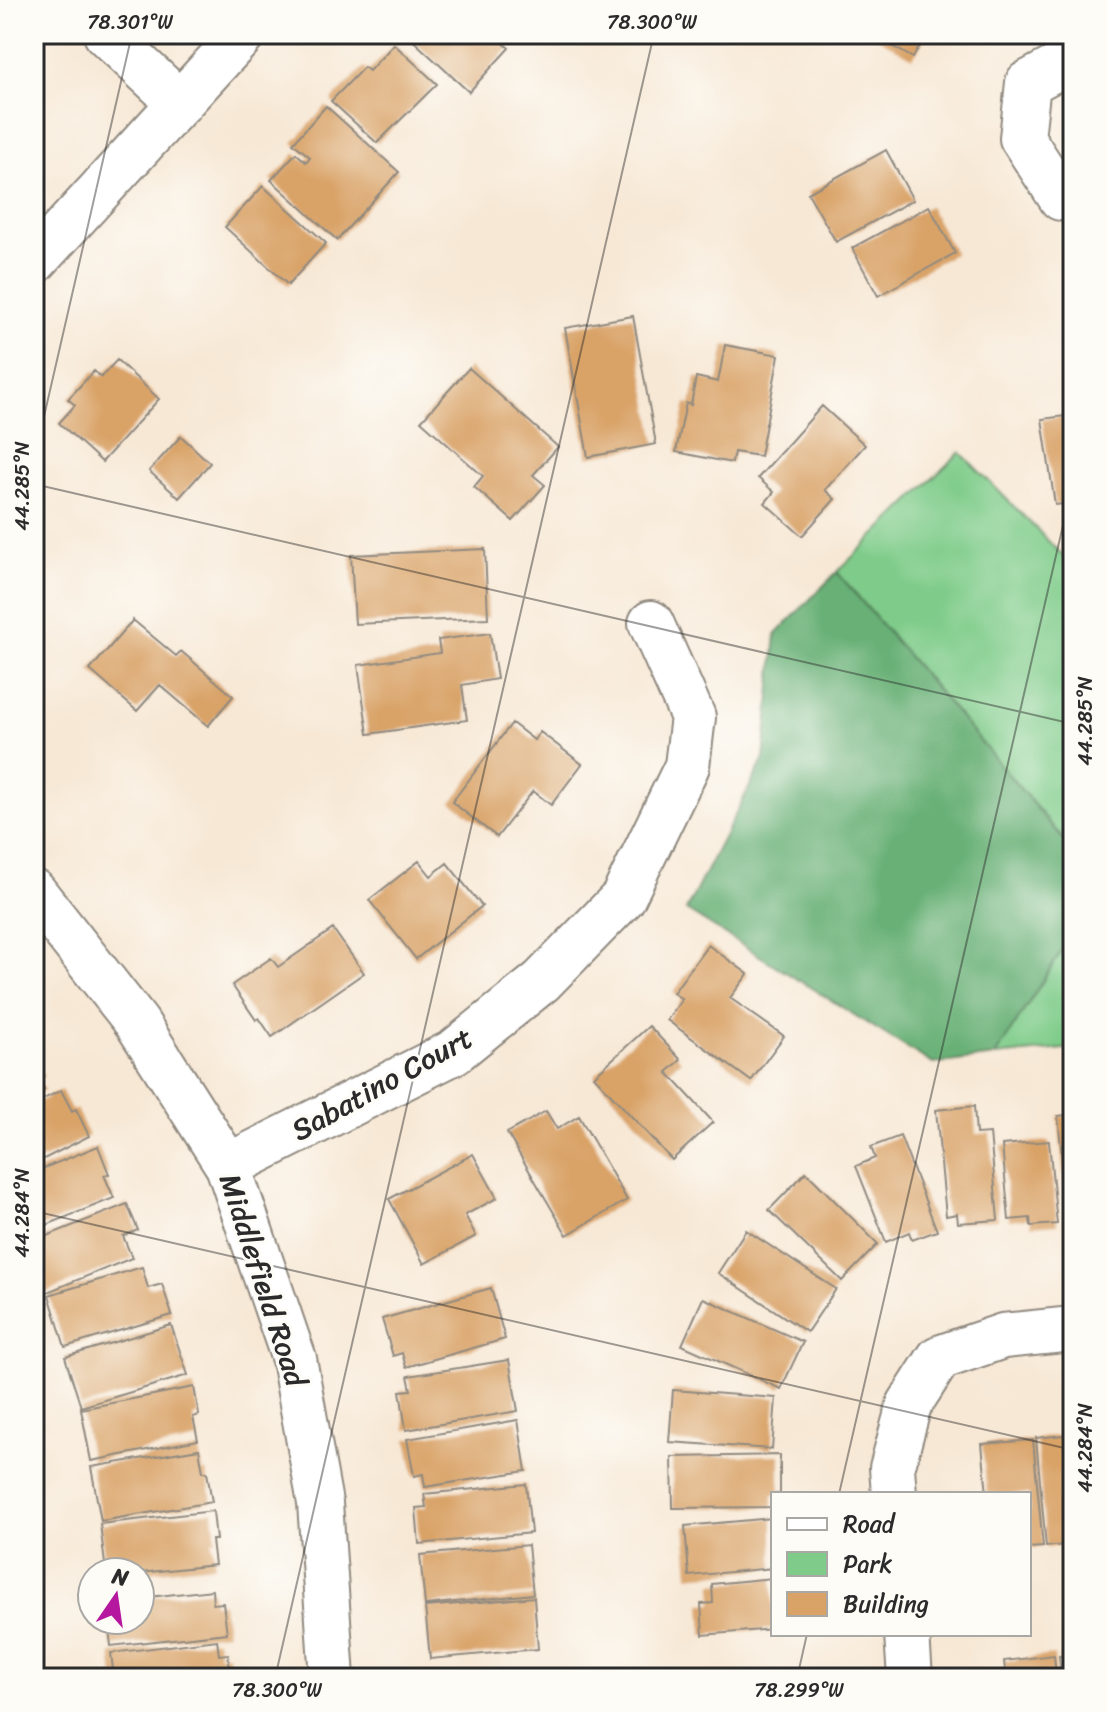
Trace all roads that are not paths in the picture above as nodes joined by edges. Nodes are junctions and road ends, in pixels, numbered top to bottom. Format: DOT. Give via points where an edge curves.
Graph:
graph roads {
  1 [pos="106,34"];
  2 [pos="243,34"];
  3 [pos="1073,59"];
  4 [pos="180,103"];
  5 [pos="1073,199"];
  6 [pos="34,262"];
  7 [pos="651,623"];
  8 [pos="34,892"];
  9 [pos="228,1166"];
  10 [pos="1073,1329"];
  11 [pos="894,1492"];
  12 [pos="907,1636"];
  13 [pos="332,1678"];
  14 [pos="910,1678"];
  1 -- 4 [label="street"];
  2 -- 4 [label="street"];
  3 -- 5 [label="street" via="1028,83 1022,138 1061,198"];
  4 -- 6 [label="street"];
  7 -- 9 [label="street, Sabatino Court" via="693,717 687,766 623,898 542,981 454,1052"];
  8 -- 9 [label="street, Middlefield Road" via="137,1023"];
  9 -- 13 [label="street, Middlefield Road" via="294,1359 320,1503"];
  10 -- 11 [label="street" via="1003,1336 939,1358 909,1405 892,1468"];
  12 -- 14 [label="street"];
}
